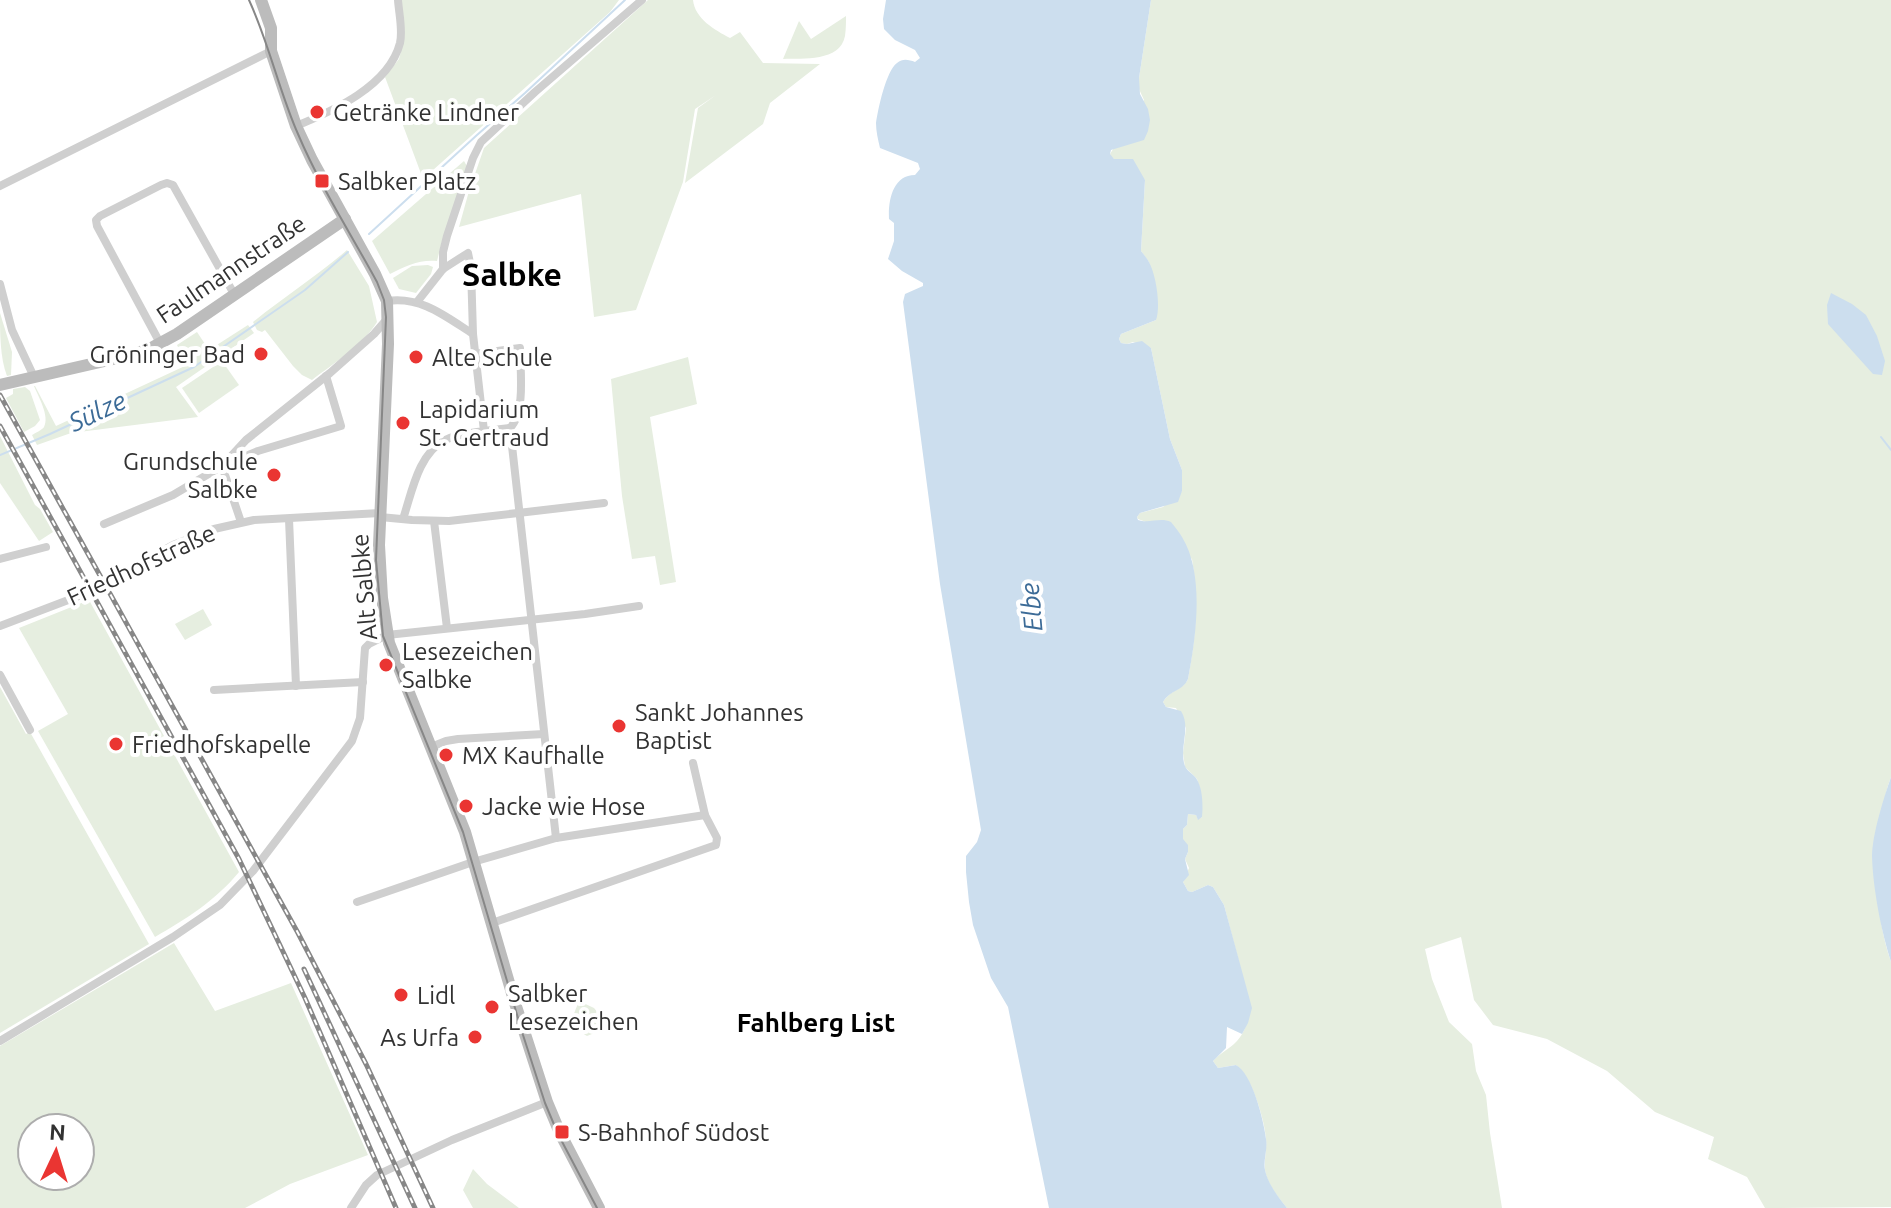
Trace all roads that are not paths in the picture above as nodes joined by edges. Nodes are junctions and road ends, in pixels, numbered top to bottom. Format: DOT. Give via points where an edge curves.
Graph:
graph roads {
  1 [pos="261,0"];
  2 [pos="398,0"];
  3 [pos="642,0"];
  4 [pos="271,51"];
  5 [pos="296,126"];
  6 [pos="0,186"];
  7 [pos="345,219"];
  8 [pos="443,269"];
  9 [pos="0,284"];
  10 [pos="234,294"];
  11 [pos="387,301"];
  12 [pos="417,302"];
  13 [pos="388,317"];
  14 [pos="473,334"];
  15 [pos="160,343"];
  16 [pos="475,354"];
  17 [pos="326,376"];
  18 [pos="34,377"];
  19 [pos="0,385"];
  20 [pos="510,428"];
  21 [pos="484,431"];
  22 [pos="222,466"];
  23 [pos="604,503"];
  24 [pos="520,514"];
  25 [pos="380,515"];
  26 [pos="289,519"];
  27 [pos="403,519"];
  28 [pos="434,521"];
  29 [pos="241,522"];
  30 [pos="104,524"];
  31 [pos="46,547"];
  32 [pos="0,559"];
  33 [pos="639,606"];
  34 [pos="531,619"];
  35 [pos="0,626"];
  36 [pos="447,628"];
  37 [pos="387,635"];
  38 [pos="0,675"];
  39 [pos="363,682"];
  40 [pos="296,686"];
  41 [pos="214,690"];
  42 [pos="30,730"];
  43 [pos="544,734"];
  44 [pos="431,747"];
  45 [pos="693,763"];
  46 [pos="705,815"];
  47 [pos="556,838"];
  48 [pos="475,861"];
  49 [pos="357,902"];
  50 [pos="492,923"];
  51 [pos="0,1041"];
  52 [pos="547,1102"];
  53 [pos="351,1208"];
  54 [pos="599,1208"];
  1 -- 4 [label="main road, Alt Salbke" via="271,28"];
  2 -- 5 [label="street" via="401,40 389,68 349,102"];
  3 -- 8 [label="street" via="481,142 447,236"];
  4 -- 5 [label="main road, Alt Salbke"];
  4 -- 6 [label="street"];
  5 -- 7 [label="main road, Alt Salbke"];
  7 -- 10 [label="main road, Faulmannstraße"];
  7 -- 11 [label="main road, Alt Salbke"];
  8 -- 12 [label="street"];
  8 -- 14 [label="street" via="468,253"];
  9 -- 18 [label="street" via="12,330"];
  10 -- 15 [label="main road, Faulmannstraße"];
  10 -- 15 [label="street" via="172,185 161,185 101,215 97,226"];
  11 -- 12 [label="street"];
  11 -- 13 [label="main road, Alt Salbke"];
  12 -- 14 [label="street"];
  13 -- 17 [label="street"];
  13 -- 25 [label="main road, Alt Salbke"];
  14 -- 16 [label="street"];
  15 -- 18 [label="main road, Faulmannstraße" via="135,354"];
  16 -- 20 [label="street" via="520,348 520,403"];
  16 -- 21 [label="street"];
  17 -- 22 [label="street"];
  17 -- 22 [label="street" via="341,426"];
  18 -- 19 [label="main road, Faulmannstraße"];
  20 -- 21 [label="street"];
  20 -- 24 [label="street"];
  21 -- 27 [label="street" via="447,439 433,449 420,469"];
  22 -- 29 [label="street"];
  22 -- 30 [label="street" via="173,495"];
  23 -- 24 [label="street, Friedhofstraße"];
  24 -- 28 [label="street, Friedhofstraße"];
  24 -- 34 [label="street"];
  25 -- 26 [label="street, Friedhofstraße"];
  25 -- 27 [label="street, Friedhofstraße"];
  25 -- 37 [label="main road, Alt Salbke"];
  26 -- 29 [label="street, Friedhofstraße"];
  26 -- 40 [label="street"];
  27 -- 28 [label="street, Friedhofstraße"];
  28 -- 36 [label="street"];
  29 -- 35 [label="street, Friedhofstraße" via="187,538 84,594"];
  31 -- 32 [label="street"];
  33 -- 34 [label="street"];
  34 -- 36 [label="street"];
  34 -- 43 [label="street"];
  36 -- 37 [label="street"];
  37 -- 39 [label="street" via="365,647"];
  37 -- 44 [label="main road, Alt Salbke"];
  38 -- 42 [label="street"];
  39 -- 40 [label="street"];
  39 -- 51 [label="street" via="359,724 350,745 233,893 187,928"];
  40 -- 41 [label="street"];
  43 -- 44 [label="street" via="458,739"];
  43 -- 47 [label="street"];
  44 -- 48 [label="main road, Alt Salbke"];
  45 -- 46 [label="street"];
  46 -- 47 [label="street"];
  46 -- 50 [label="street" via="717,839 713,847"];
  47 -- 48 [label="street"];
  48 -- 49 [label="street"];
  48 -- 50 [label="main road, Alt Salbke"];
  50 -- 52 [label="main road, Alt Salbke"];
  52 -- 53 [label="street" via="376,1176"];
  52 -- 54 [label="main road, Alt Salbke"];
}
